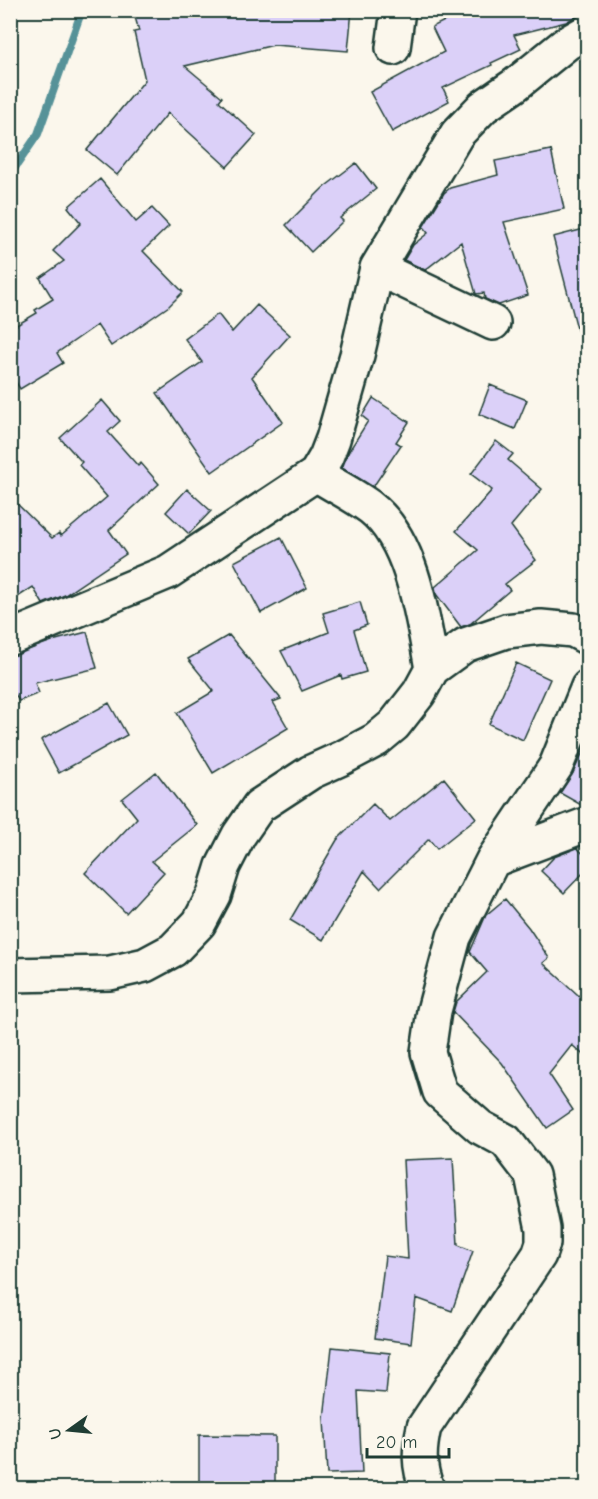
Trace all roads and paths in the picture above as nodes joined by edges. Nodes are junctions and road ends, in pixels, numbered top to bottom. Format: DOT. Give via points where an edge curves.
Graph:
graph roads {
  1 [pos="398,10"];
  2 [pos="588,31"];
  3 [pos="393,48"];
  4 [pos="377,268"];
  5 [pos="493,323"];
  6 [pos="316,474"];
  7 [pos="588,638"];
  8 [pos="10,639"];
  9 [pos="432,669"];
  10 [pos="588,687"];
  11 [pos="588,824"];
  12 [pos="493,860"];
  13 [pos="10,975"];
  14 [pos="427,1488"];
  1 -- 3 [label="street"];
  2 -- 4 [label="street" via="483,107 457,134"];
  4 -- 5 [label="street"];
  4 -- 6 [label="street" via="333,439"];
  6 -- 8 [label="street" via="168,572"];
  6 -- 9 [label="street" via="370,507 395,539 412,573"];
  7 -- 9 [label="street" via="573,630 541,627 506,631 465,645"];
  9 -- 13 [label="street" via="394,725 376,740 311,772 259,806 228,856 199,923 173,950 145,965 110,974"];
  10 -- 12 [label="street" via="556,766"];
  11 -- 12 [label="street"];
  12 -- 14 [label="street" via="454,937 434,1011 428,1052 440,1092 480,1127 506,1142 532,1174 543,1243 539,1255 424,1427 419,1450"];
}
